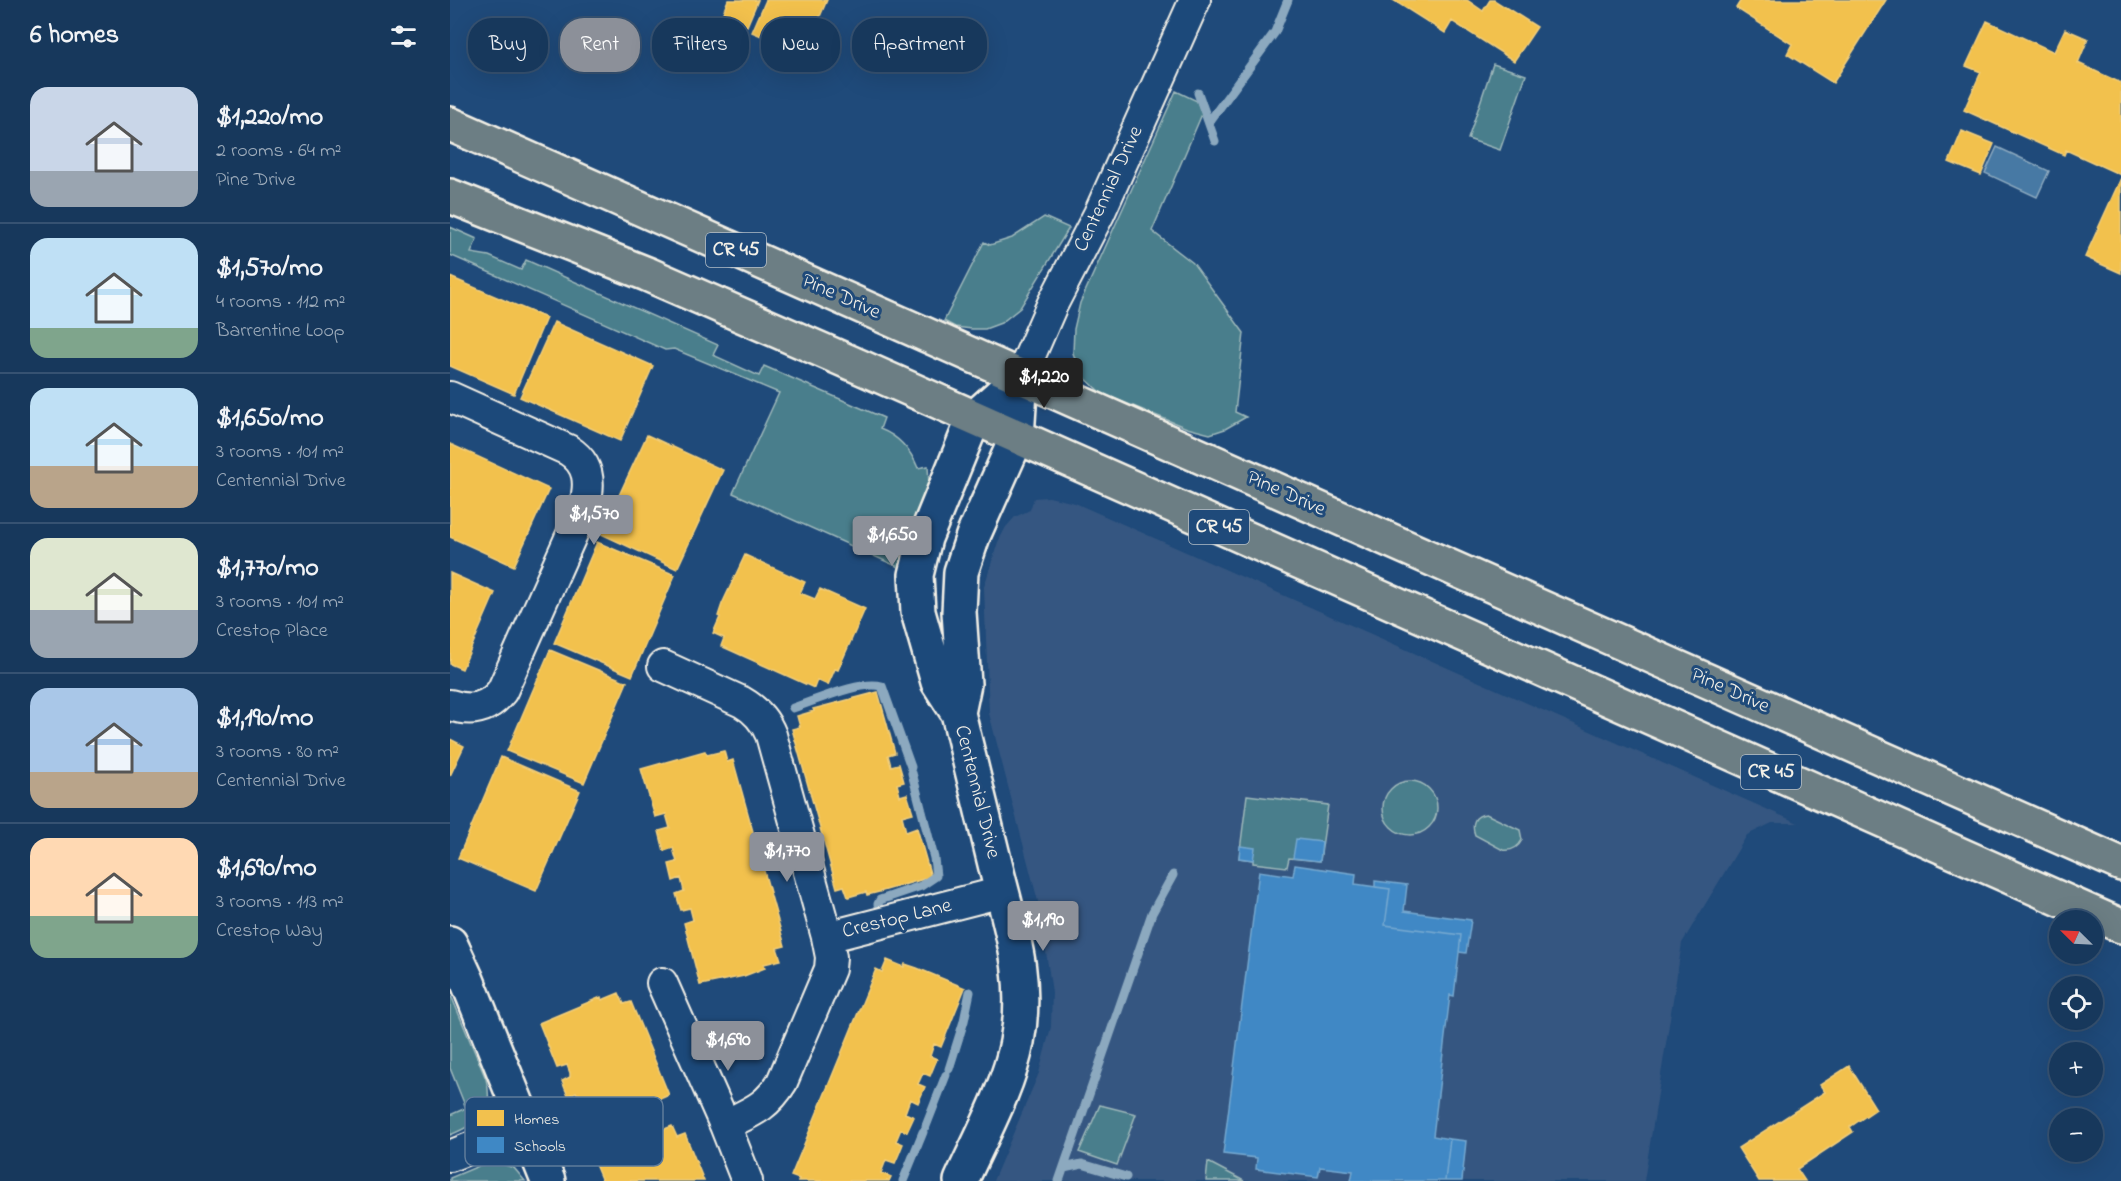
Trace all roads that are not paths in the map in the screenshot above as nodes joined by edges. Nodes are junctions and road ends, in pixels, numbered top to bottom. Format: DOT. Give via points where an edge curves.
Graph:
graph roads {
  1 [pos="1195,0"];
  2 [pos="450,124"];
  3 [pos="450,196"];
  4 [pos="1021,376"];
  5 [pos="450,397"];
  6 [pos="974,418"];
  7 [pos="1017,437"];
  8 [pos="663,666"];
  9 [pos="450,705"];
  10 [pos="958,713"];
  11 [pos="2121,864"];
  12 [pos="1002,892"];
  13 [pos="2121,926"];
  14 [pos="828,937"];
  15 [pos="450,943"];
  16 [pos="662,983"];
  17 [pos="513,1097"];
  18 [pos="725,1125"];
  19 [pos="465,1150"];
  20 [pos="450,1156"];
  21 [pos="542,1166"];
  22 [pos="548,1181"];
  23 [pos="747,1181"];
  24 [pos="961,1181"];
  1 -- 4 [label="street, Centennial Drive"];
  2 -- 4 [label="main road, Pine Drive / CR 45"];
  3 -- 6 [label="main road, CR 45" via="647,274"];
  4 -- 6 [label="street, Centennial Drive"];
  4 -- 7 [label="street, Centennial Drive"];
  4 -- 11 [label="main road, Pine Drive / CR 45"];
  5 -- 9 [label="street" via="568,450 581,460 589,481 584,507 502,692 483,707 465,709"];
  6 -- 7 [label="main road, CR 45"];
  6 -- 10 [label="street, Centennial Drive" via="929,529 916,575 916,604 938,682"];
  7 -- 10 [label="street, Centennial Drive" via="973,536 962,572 959,612 964,684"];
  7 -- 13 [label="main road, CR 45"];
  8 -- 14 [label="street" via="742,702 762,718 771,735"];
  10 -- 12 [label="street, Centennial Drive"];
  12 -- 14 [label="street, Crestop Lane"];
  12 -- 24 [label="street, Centennial Drive" via="1020,968 1020,1023 1008,1073"];
  14 -- 18 [label="street" via="830,969 782,1082 770,1101"];
  15 -- 17 [label="street"];
  16 -- 18 [label="street"];
  18 -- 23 [label="street"];
  19 -- 20 [label="street"];
  21 -- 22 [label="street"];
}
